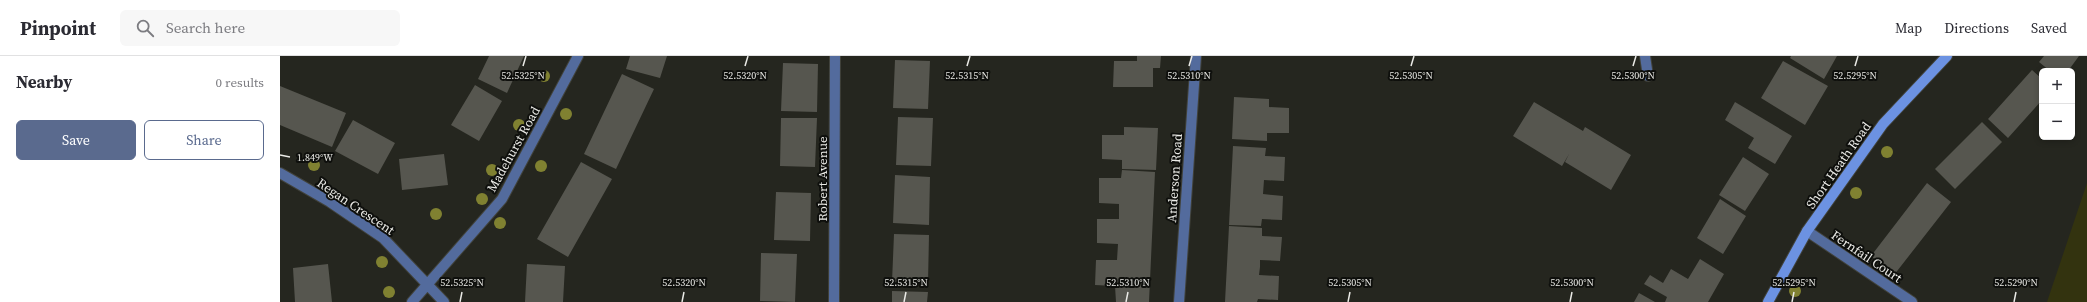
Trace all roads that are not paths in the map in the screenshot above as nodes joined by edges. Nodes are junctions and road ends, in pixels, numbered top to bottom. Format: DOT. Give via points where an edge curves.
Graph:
graph roads {
  1 [pos="578,56"];
  2 [pos="835,56"];
  3 [pos="1196,56"];
  4 [pos="1645,56"];
  5 [pos="1947,56"];
  6 [pos="1648,76"];
  7 [pos="280,173"];
  8 [pos="1807,231"];
  9 [pos="429,284"];
  10 [pos="412,302"];
  11 [pos="444,302"];
  12 [pos="834,302"];
  13 [pos="1179,302"];
  14 [pos="1768,302"];
  15 [pos="1912,302"];
  1 -- 9 [label="street, Madehurst Road" via="502,199"];
  2 -- 12 [label="street, Robert Avenue"];
  3 -- 13 [label="street, Anderson Road"];
  4 -- 6 [label="street"];
  5 -- 8 [label="street, Short Heath Road" via="1883,124"];
  7 -- 9 [label="street, Regan Crescent" via="330,202 383,238"];
  8 -- 14 [label="street, Short Heath Road"];
  8 -- 15 [label="street, Fernfail Court"];
  9 -- 10 [label="street, Madehurst Road"];
  9 -- 11 [label="street, Regan Crescent"];
}
